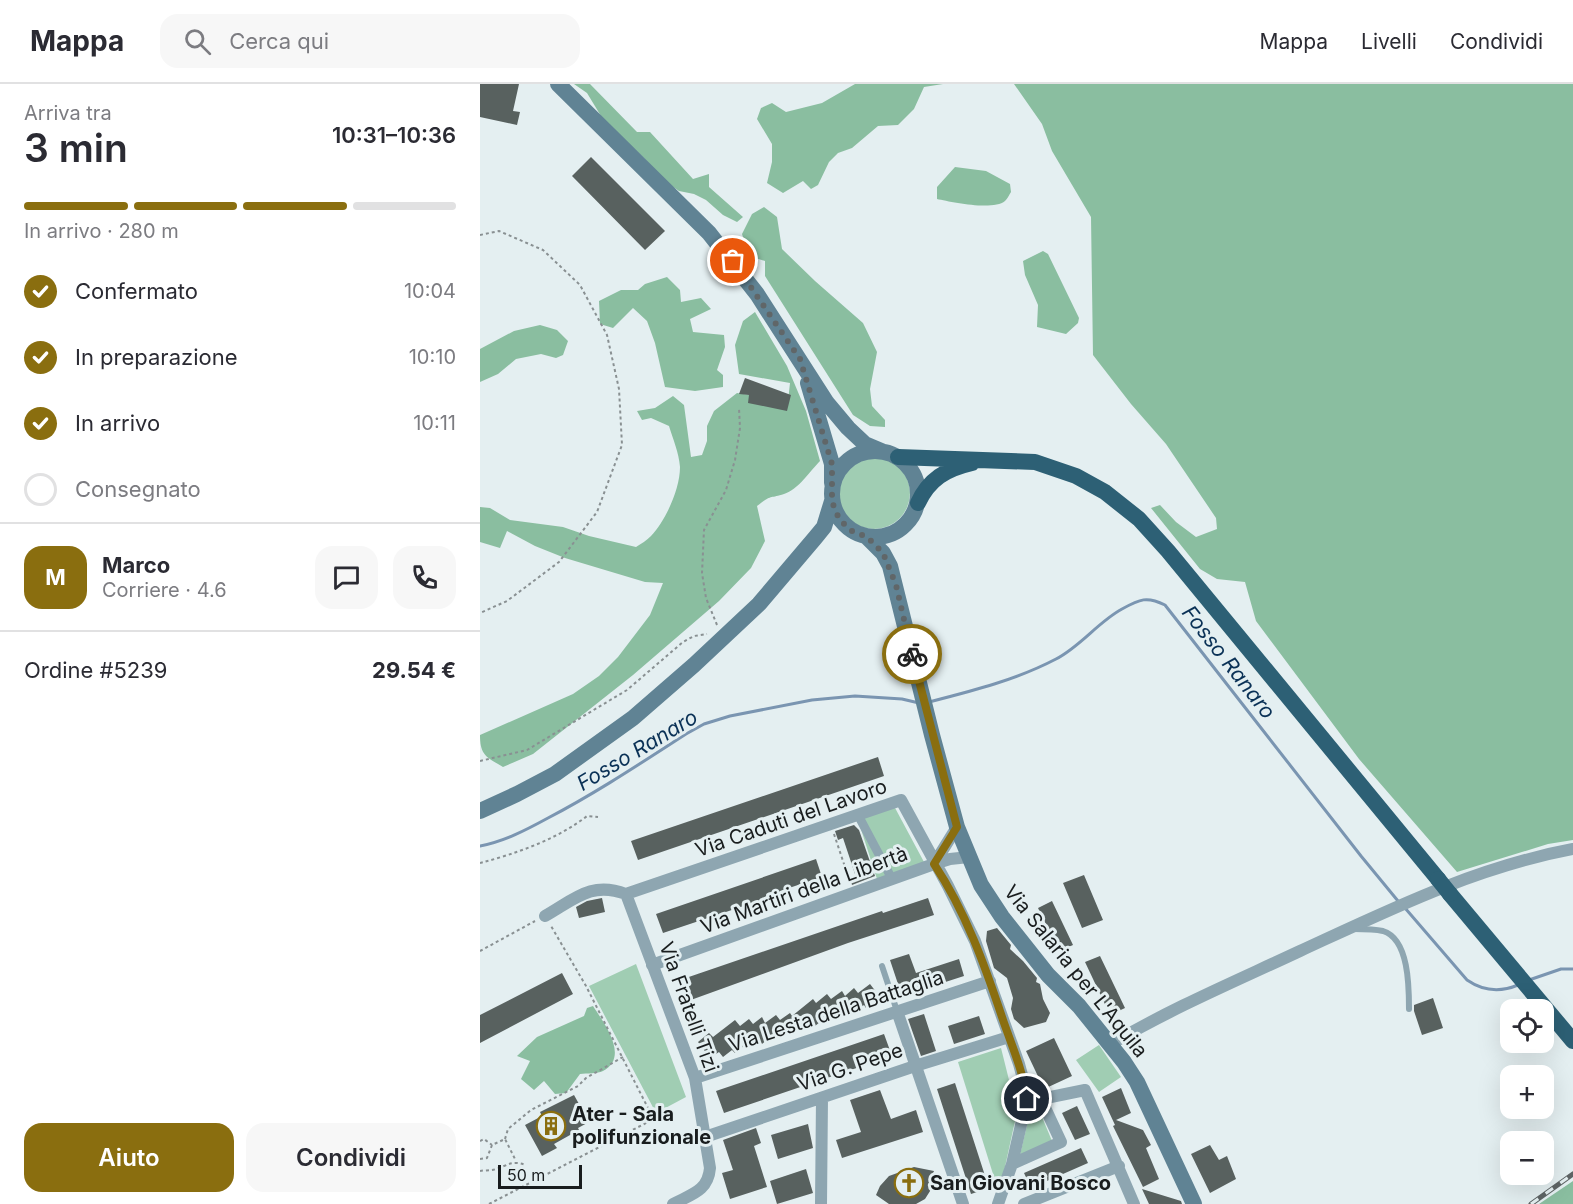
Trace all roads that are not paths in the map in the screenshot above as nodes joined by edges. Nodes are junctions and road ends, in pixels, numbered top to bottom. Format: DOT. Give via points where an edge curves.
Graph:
graph roads {
  1 [pos="558,84"];
  2 [pos="800,359"];
  3 [pos="891,454"];
  4 [pos="984,461"];
  5 [pos="832,494"];
  6 [pos="918,503"];
  7 [pos="903,528"];
  8 [pos="860,534"];
  9 [pos="804,550"];
  10 [pos="896,585"];
  11 [pos="480,811"];
  12 [pos="858,815"];
  13 [pos="957,827"];
  14 [pos="1573,849"];
  15 [pos="969,857"];
  16 [pos="934,864"];
  17 [pos="892,879"];
  18 [pos="626,894"];
  19 [pos="545,916"];
  20 [pos="1347,929"];
  21 [pos="652,965"];
  22 [pos="882,966"];
  23 [pos="990,981"];
  24 [pos="1409,1009"];
  25 [pos="897,1011"];
  26 [pos="1009,1037"];
  27 [pos="1573,1041"];
  28 [pos="1112,1044"];
  29 [pos="915,1066"];
  30 [pos="695,1078"];
  31 [pos="822,1098"];
  32 [pos="1027,1099"];
  33 [pos="1041,1099"];
  34 [pos="705,1137"];
  35 [pos="1012,1164"];
  36 [pos="1119,1166"];
  37 [pos="1131,1203"];
  38 [pos="673,1204"];
  39 [pos="821,1204"];
  40 [pos="963,1204"];
  41 [pos="998,1204"];
  42 [pos="1024,1204"];
  43 [pos="1194,1204"];
  1 -- 2 [label="main road" via="710,233"];
  2 -- 3 [label="main road" via="848,428 865,444"];
  2 -- 5 [label="main road" via="832,464"];
  3 -- 4 [label="highway"];
  3 -- 5 [label="main road" via="870,451 857,455 841,468"];
  3 -- 6 [label="main road" via="908,466 915,477"];
  4 -- 6 [label="highway" via="934,478"];
  4 -- 27 [label="highway, bridge" via="1035,462 1076,476 1105,492 1139,519"];
  5 -- 8 [label="main road" via="839,518"];
  5 -- 9 [label="main road" via="824,527"];
  6 -- 7 [label="main road"];
  7 -- 8 [label="main road" via="879,538"];
  7 -- 10 [label="main road, Via Salaria per L'Aquila" via="894,551"];
  8 -- 9 [label="main road" via="830,534"];
  8 -- 10 [label="main road, Via Salaria per L'Aquila" via="883,553"];
  9 -- 11 [label="main road" via="759,604 724,638 597,746 555,774"];
  10 -- 13 [label="main road, Via Salaria per L'Aquila"];
  12 -- 16 [label="street, Via Caduti del Lavoro" via="901,800"];
  12 -- 17 [label="street"];
  12 -- 18 [label="street, Via Caduti del Lavoro"];
  13 -- 15 [label="main road, Via Salaria per L'Aquila"];
  13 -- 16 [label="street"];
  14 -- 20 [label="street" via="1475,875"];
  15 -- 16 [label="street, Via Martiri della Libertà"];
  15 -- 28 [label="main road, Via Salaria per L'Aquila" via="1002,917 1048,975"];
  16 -- 17 [label="street, Via Martiri della Libertà"];
  16 -- 23 [label="street" via="975,941"];
  17 -- 21 [label="street, Via Martiri della Libertà"];
  18 -- 19 [label="street" via="593,889"];
  18 -- 21 [label="street, Via Fratelli Tizi"];
  20 -- 24 [label="lane" via="1385,932 1395,941 1404,957 1409,980"];
  20 -- 28 [label="street" via="1156,1018"];
  21 -- 30 [label="street, Via Fratelli Tizi"];
  22 -- 25 [label="lane"];
  23 -- 25 [label="street, Via Lesta della Battaglia"];
  23 -- 26 [label="street"];
  25 -- 29 [label="street"];
  25 -- 30 [label="street, Via Lesta della Battaglia"];
  26 -- 29 [label="street, Via G. Pepe"];
  26 -- 32 [label="street"];
  28 -- 43 [label="main road, Via Salaria per L'Aquila" via="1137,1082"];
  29 -- 31 [label="street, Via G. Pepe"];
  29 -- 40 [label="street"];
  30 -- 34 [label="street, Via Fratelli Tizi"];
  31 -- 34 [label="street, Via G. Pepe"];
  31 -- 39 [label="street"];
  32 -- 33 [label="street"];
  32 -- 35 [label="street"];
  33 -- 35 [label="street" via="1061,1142"];
  33 -- 36 [label="street" via="1085,1090"];
  34 -- 38 [label="street, Via Fratelli Tizi" via="709,1180 702,1189"];
  35 -- 41 [label="street"];
  36 -- 37 [label="street"];
  36 -- 42 [label="street"];
}
